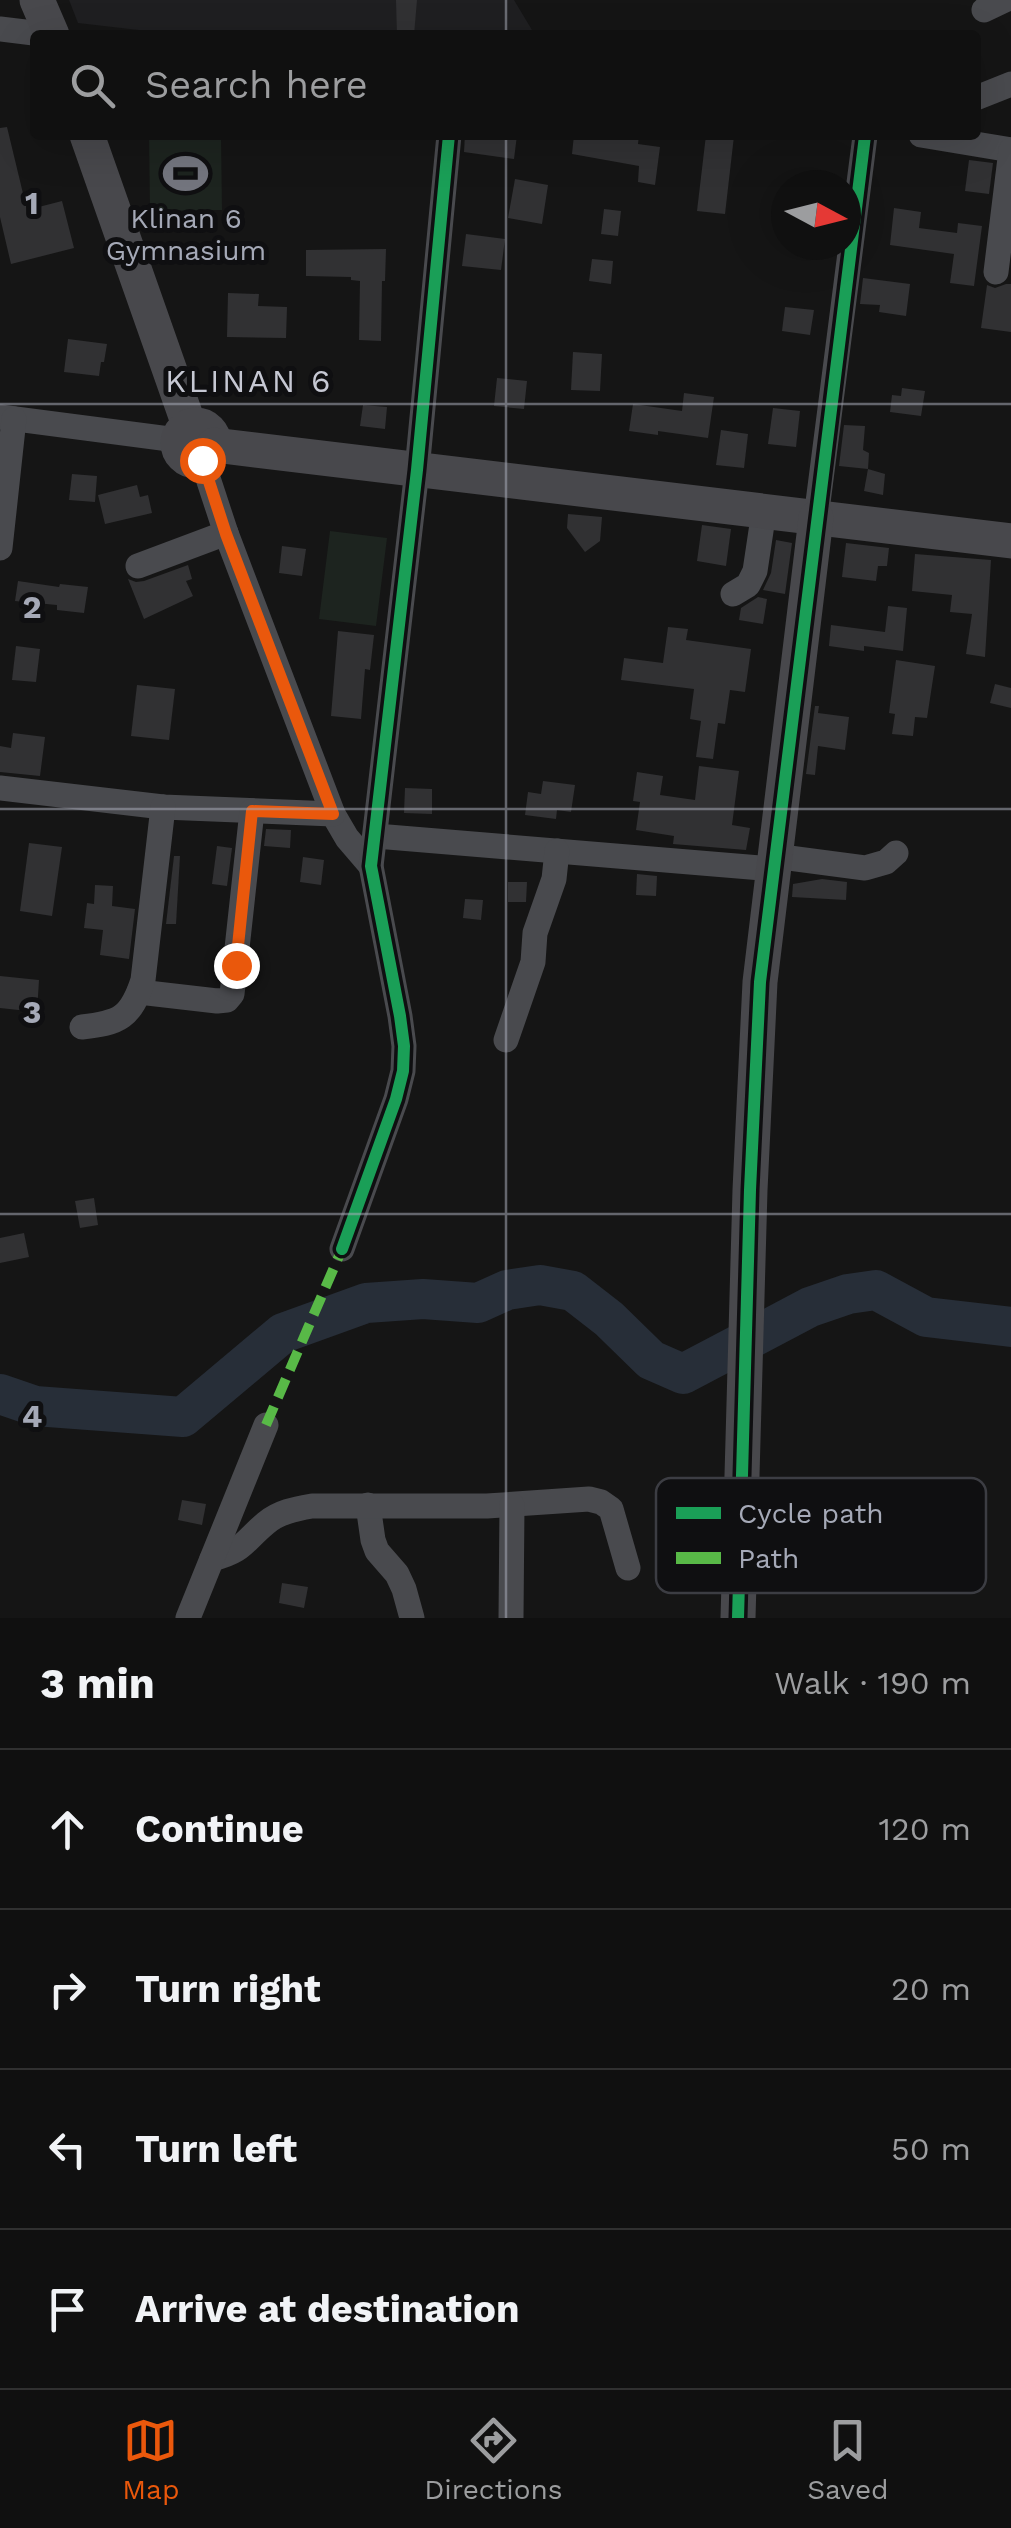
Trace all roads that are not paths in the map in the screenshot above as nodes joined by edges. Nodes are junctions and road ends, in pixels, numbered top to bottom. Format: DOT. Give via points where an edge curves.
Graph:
graph roads {
  1 [pos="38,0"];
  2 [pos="0,29"];
  3 [pos="49,30"];
  4 [pos="30,33"];
  5 [pos="1011,84"];
  6 [pos="981,96"];
  7 [pos="89,140"];
  8 [pos="449,140"];
  9 [pos="861,140"];
  10 [pos="951,140"];
  11 [pos="1011,150"];
  12 [pos="996,272"];
  13 [pos="7,418"];
  14 [pos="195,443"];
  15 [pos="417,470"];
  16 [pos="764,512"];
  17 [pos="816,518"];
  18 [pos="226,534"];
  19 [pos="1011,541"];
  20 [pos="0,548"];
  21 [pos="138,566"];
  22 [pos="733,594"];
  23 [pos="0,788"];
  24 [pos="163,807"];
  25 [pos="252,811"];
  26 [pos="333,814"];
  27 [pos="376,836"];
  28 [pos="557,852"];
  29 [pos="896,853"];
  30 [pos="773,863"];
  31 [pos="372,866"];
  32 [pos="139,992"];
  33 [pos="82,1027"];
  34 [pos="506,1040"];
  35 [pos="342,1248"];
  36 [pos="266,1426"];
  37 [pos="742,1478"];
  38 [pos="368,1505"];
  39 [pos="512,1505"];
  40 [pos="212,1559"];
  41 [pos="628,1568"];
  42 [pos="739,1593"];
  43 [pos="188,1618"];
  44 [pos="412,1618"];
  45 [pos="510,1618"];
  46 [pos="738,1618"];
  1 -- 3 [label="street"];
  2 -- 4 [label="street"];
  5 -- 6 [label="street"];
  7 -- 14 [label="street"];
  8 -- 15 [label="street"];
  9 -- 17 [label="street"];
  10 -- 11 [label="street"];
  11 -- 12 [label="street"];
  13 -- 14 [label="street"];
  13 -- 20 [label="street"];
  14 -- 15 [label="street"];
  14 -- 18 [label="street"];
  15 -- 16 [label="street"];
  15 -- 27 [label="street"];
  16 -- 17 [label="street"];
  16 -- 22 [label="street" via="755,571"];
  17 -- 19 [label="street"];
  17 -- 30 [label="street"];
  18 -- 21 [label="street"];
  18 -- 26 [label="street"];
  23 -- 24 [label="street"];
  24 -- 25 [label="street"];
  24 -- 32 [label="street"];
  25 -- 26 [label="street"];
  25 -- 32 [label="street" via="232,994 217,1001"];
  26 -- 31 [label="street"];
  27 -- 28 [label="street"];
  27 -- 31 [label="street"];
  28 -- 30 [label="street"];
  28 -- 34 [label="street" via="533,962"];
  29 -- 30 [label="street" via="865,868"];
  30 -- 37 [label="street" via="760,982"];
  31 -- 35 [label="street" via="400,1016 403,1071"];
  32 -- 33 [label="street" via="110,1024"];
  36 -- 40 [label="street"];
  38 -- 39 [label="street"];
  38 -- 40 [label="street" via="287,1511 233,1554"];
  38 -- 44 [label="street" via="373,1540 397,1574"];
  39 -- 41 [label="street" via="602,1502 611,1509"];
  39 -- 45 [label="street"];
  40 -- 43 [label="street"];
  42 -- 46 [label="street"];
}
